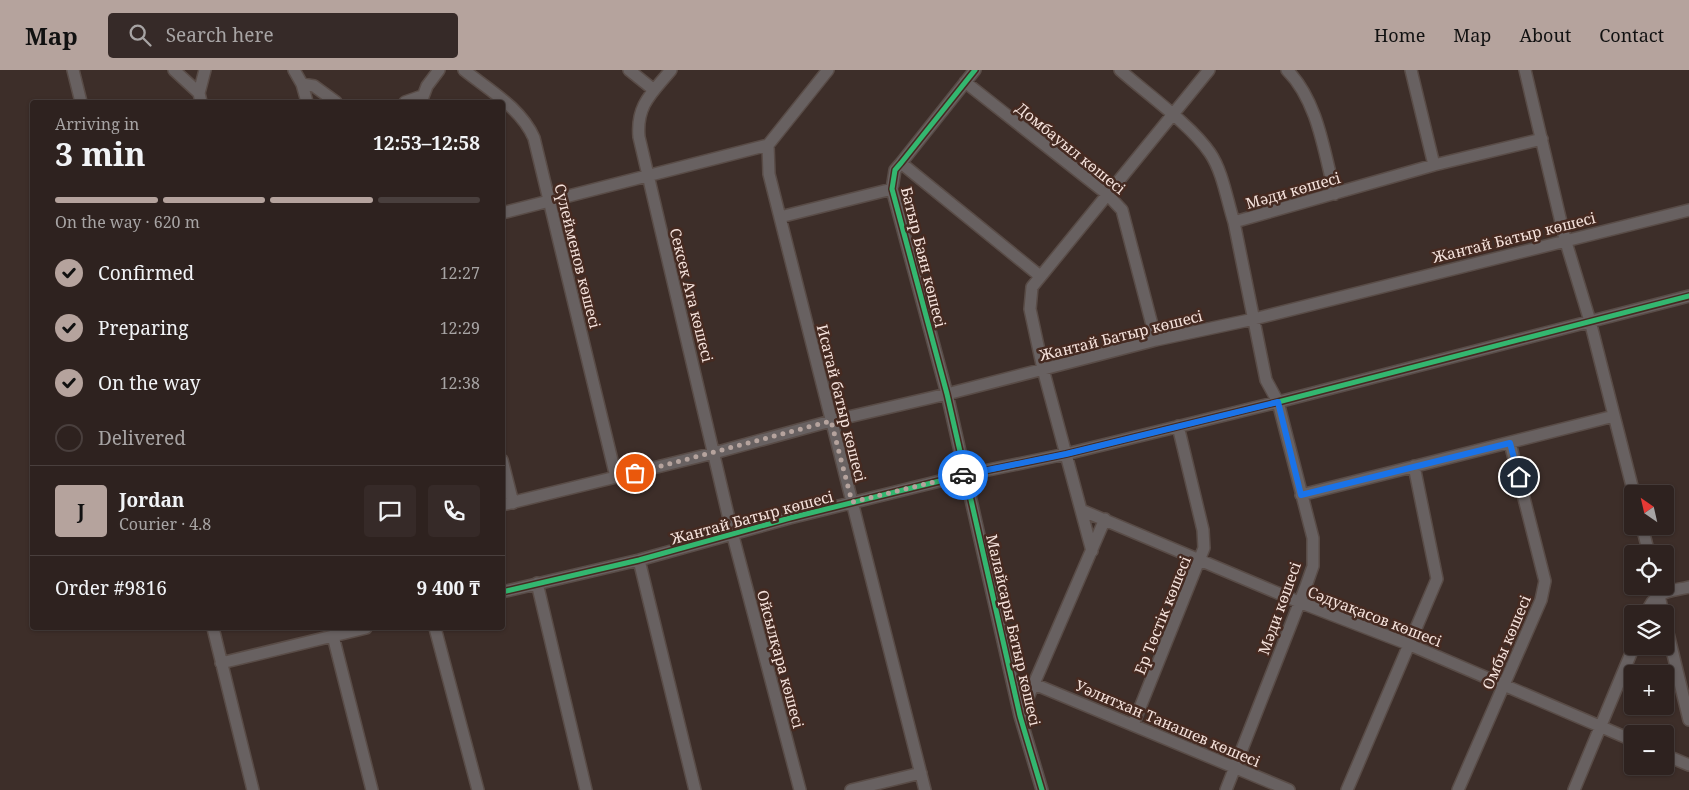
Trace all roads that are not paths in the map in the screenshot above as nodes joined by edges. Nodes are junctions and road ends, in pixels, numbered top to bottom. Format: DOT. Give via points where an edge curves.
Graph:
graph roads {
  1 [pos="73,70"];
  2 [pos="174,70"];
  3 [pos="205,70"];
  4 [pos="294,70"];
  5 [pos="439,70"];
  6 [pos="464,70"];
  7 [pos="629,70"];
  8 [pos="671,70"];
  9 [pos="828,70"];
  10 [pos="975,70"];
  11 [pos="1120,70"];
  12 [pos="1209,70"];
  13 [pos="1287,70"];
  14 [pos="1411,70"];
  15 [pos="1525,70"];
  16 [pos="965,82"];
  17 [pos="302,84"];
  18 [pos="654,90"];
  19 [pos="200,98"];
  20 [pos="421,99"];
  21 [pos="80,100"];
  22 [pos="306,100"];
  23 [pos="333,100"];
  24 [pos="501,100"];
  25 [pos="505,103"];
  26 [pos="1172,116"];
  27 [pos="1542,139"];
  28 [pos="768,145"];
  29 [pos="900,163"];
  30 [pos="1434,165"];
  31 [pos="648,177"];
  32 [pos="892,189"];
  33 [pos="1107,194"];
  34 [pos="1335,194"];
  35 [pos="549,202"];
  36 [pos="1689,210"];
  37 [pos="505,212"];
  38 [pos="780,217"];
  39 [pos="1234,222"];
  40 [pos="1565,239"];
  41 [pos="1040,276"];
  42 [pos="1689,296"];
  43 [pos="1254,319"];
  44 [pos="1590,321"];
  45 [pos="1156,340"];
  46 [pos="1043,369"];
  47 [pos="947,394"];
  48 [pos="1278,402"];
  49 [pos="1614,416"];
  50 [pos="831,421"];
  51 [pos="1178,426"];
  52 [pos="1510,443"];
  53 [pos="714,453"];
  54 [pos="1066,454"];
  55 [pos="1414,466"];
  56 [pos="964,474"];
  57 [pos="616,477"];
  58 [pos="505,482"];
  59 [pos="1632,485"];
  60 [pos="1301,495"];
  61 [pos="852,502"];
  62 [pos="508,504"];
  63 [pos="1081,510"];
  64 [pos="1105,519"];
  65 [pos="734,536"];
  66 [pos="1092,551"];
  67 [pos="639,560"];
  68 [pos="1200,560"];
  69 [pos="537,582"];
  70 [pos="1689,586"];
  71 [pos="1674,588"];
  72 [pos="505,591"];
  73 [pos="1299,602"];
  74 [pos="213,630"];
  75 [pos="358,630"];
  76 [pos="436,630"];
  77 [pos="332,636"];
  78 [pos="1408,644"];
  79 [pos="1630,655"];
  80 [pos="1673,655"];
  81 [pos="221,663"];
  82 [pos="1034,684"];
  83 [pos="1504,685"];
  84 [pos="1020,716"];
  85 [pos="1689,720"];
  86 [pos="1133,725"];
  87 [pos="1601,727"];
  88 [pos="1624,737"];
  89 [pos="1674,758"];
  90 [pos="1689,765"];
  91 [pos="1234,766"];
  92 [pos="921,773"];
  93 [pos="253,790"];
  94 [pos="372,790"];
  95 [pos="478,790"];
  96 [pos="586,790"];
  97 [pos="695,790"];
  98 [pos="800,790"];
  99 [pos="851,790"];
  100 [pos="925,790"];
  101 [pos="1042,790"];
  102 [pos="1226,790"];
  103 [pos="1289,790"];
  104 [pos="1347,790"];
  105 [pos="1458,790"];
  106 [pos="1574,790"];
  1 -- 21 [label="street"];
  2 -- 19 [label="street"];
  3 -- 19 [label="street"];
  4 -- 17 [label="street"];
  5 -- 20 [label="street"];
  6 -- 24 [label="street, Сүлейменов көшесі"];
  7 -- 18 [label="street"];
  8 -- 18 [label="street, Сексек Ата көшесі"];
  9 -- 28 [label="street"];
  10 -- 16 [label="street, Батыр Баян көшесі"];
  11 -- 26 [label="street, Мәди көшесі"];
  12 -- 26 [label="street"];
  13 -- 34 [label="street" via="1309,99"];
  14 -- 30 [label="street"];
  15 -- 27 [label="street"];
  16 -- 29 [label="street, Батыр Баян көшесі"];
  16 -- 33 [label="street, Домбауыл көшесі"];
  17 -- 22 [label="street"];
  17 -- 23 [label="street" via="314,86"];
  18 -- 31 [label="street, Сексек Ата көшесі" via="638,120"];
  25 -- 35 [label="street, Сүлейменов көшесі" via="529,125"];
  26 -- 33 [label="street"];
  26 -- 39 [label="street, Мәди көшесі" via="1195,135 1216,164"];
  27 -- 30 [label="street, Мәди көшесі"];
  27 -- 40 [label="street"];
  28 -- 31 [label="street"];
  28 -- 38 [label="street, Исатай батыр көшесі" via="769,174"];
  29 -- 32 [label="street, Батыр Баян көшесі" via="895,170"];
  29 -- 41 [label="street"];
  30 -- 34 [label="street, Мәди көшесі"];
  31 -- 35 [label="street"];
  31 -- 53 [label="street, Сексек Ата көшесі"];
  32 -- 38 [label="street"];
  32 -- 47 [label="street, Батыр Баян көшесі"];
  33 -- 41 [label="street"];
  33 -- 45 [label="street, Домбауыл көшесі" via="1122,210"];
  34 -- 39 [label="street, Мәди көшесі"];
  35 -- 37 [label="street"];
  35 -- 57 [label="street, Сүлейменов көшесі"];
  36 -- 40 [label="street, Жантай Батыр көшесі"];
  38 -- 50 [label="street, Исатай батыр көшесі"];
  39 -- 43 [label="street, Мәди көшесі"];
  40 -- 43 [label="street, Жантай Батыр көшесі"];
  40 -- 44 [label="street"];
  41 -- 46 [label="street" via="1032,287 1030,309"];
  42 -- 44 [label="street, Жантай Батыр көшесі"];
  43 -- 45 [label="street, Жантай Батыр көшесі"];
  43 -- 48 [label="street, Мәди көшесі" via="1266,380"];
  44 -- 48 [label="street, Жантай Батыр көшесі"];
  44 -- 49 [label="street"];
  45 -- 46 [label="street, Жантай Батыр көшесі"];
  46 -- 47 [label="street, Жантай Батыр көшесі"];
  46 -- 54 [label="street"];
  47 -- 50 [label="street, Жантай Батыр көшесі"];
  47 -- 56 [label="street, Батыр Баян көшесі"];
  48 -- 51 [label="street, Жантай Батыр көшесі"];
  48 -- 60 [label="street, Мәди көшесі"];
  49 -- 52 [label="street"];
  49 -- 59 [label="street"];
  50 -- 53 [label="street, Жантай Батыр көшесі"];
  50 -- 61 [label="street, Исатай батыр көшесі"];
  51 -- 54 [label="street, Жантай Батыр көшесі"];
  51 -- 68 [label="street, Ер Төстік көшесі" via="1203,530 1204,548"];
  52 -- 55 [label="street"];
  52 -- 83 [label="street, Омбы көшесі" via="1545,581 1541,600"];
  53 -- 57 [label="street, Жантай Батыр көшесі"];
  53 -- 65 [label="street, Сексек Ата көшесі"];
  54 -- 56 [label="street, Жантай Батыр көшесі"];
  54 -- 63 [label="street"];
  55 -- 60 [label="street"];
  55 -- 78 [label="street" via="1437,579"];
  56 -- 61 [label="street, Жантай Батыр көшесі"];
  56 -- 84 [label="street, Малайсары Батыр көшесі"];
  57 -- 62 [label="street, Жантай Батыр көшесі"];
  58 -- 62 [label="street"];
  60 -- 73 [label="street, Мәди көшесі" via="1313,538 1312,566"];
  61 -- 65 [label="street, Жантай Батыр көшесі"];
  61 -- 92 [label="street, Исатай батыр көшесі"];
  63 -- 64 [label="street, Сәдуақасов көшесі"];
  63 -- 66 [label="street"];
  64 -- 66 [label="street"];
  64 -- 68 [label="street, Сәдуақасов көшесі"];
  65 -- 67 [label="street, Жантай Батыр көшесі"];
  65 -- 98 [label="street, Ойсылқара көшесі"];
  66 -- 82 [label="street"];
  67 -- 69 [label="street, Жантай Батыр көшесі"];
  67 -- 97 [label="street"];
  68 -- 73 [label="street, Сәдуақасов көшесі"];
  68 -- 86 [label="street, Ер Төстік көшесі"];
  69 -- 72 [label="street, Жантай Батыр көшесі"];
  69 -- 96 [label="street"];
  70 -- 71 [label="street"];
  73 -- 78 [label="street, Сәдуақасов көшесі"];
  73 -- 91 [label="street, Мәди көшесі"];
  74 -- 81 [label="street"];
  75 -- 77 [label="street"];
  76 -- 95 [label="street"];
  77 -- 81 [label="street"];
  77 -- 94 [label="street"];
  78 -- 83 [label="street, Сәдуақасов көшесі"];
  78 -- 104 [label="street"];
  79 -- 87 [label="street"];
  80 -- 85 [label="street"];
  81 -- 93 [label="street"];
  82 -- 84 [label="street"];
  82 -- 86 [label="street, Уәлитхан Танашев көшесі"];
  83 -- 87 [label="street, Сәдуақасов көшесі"];
  83 -- 105 [label="street, Омбы көшесі"];
  84 -- 101 [label="street, Малайсары Батыр көшесі"];
  86 -- 91 [label="street, Уәлитхан Танашев көшесі"];
  87 -- 88 [label="street, Сәдуақасов көшесі"];
  87 -- 106 [label="street"];
  89 -- 90 [label="street"];
  91 -- 102 [label="street, Мәди көшесі"];
  91 -- 103 [label="street, Уәлитхан Танашев көшесі"];
  92 -- 99 [label="street"];
  92 -- 100 [label="street, Исатай батыр көшесі"];
}
